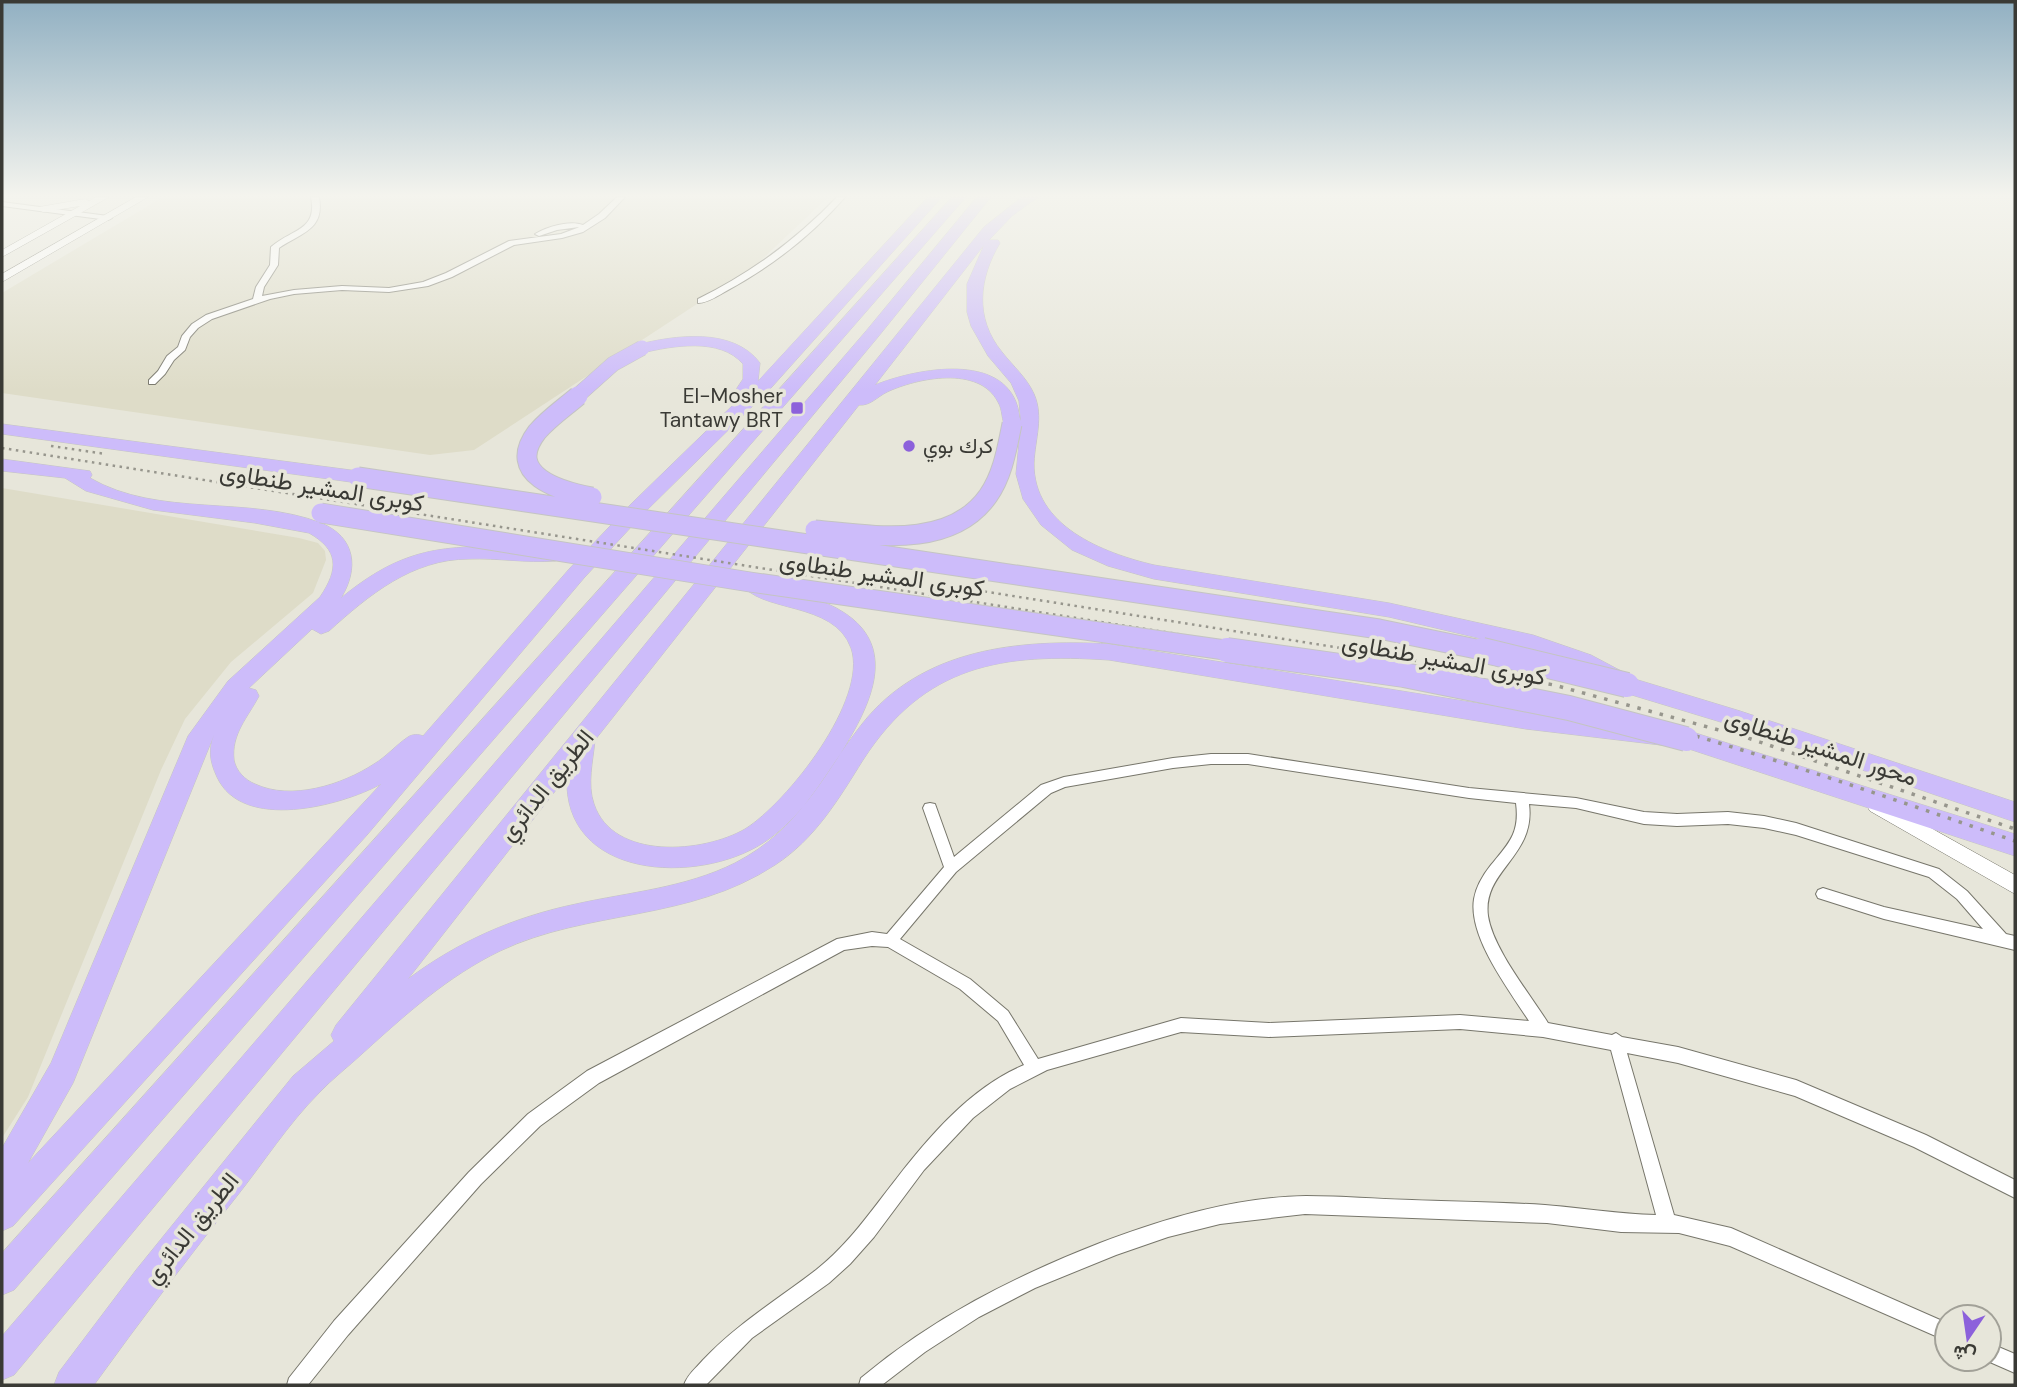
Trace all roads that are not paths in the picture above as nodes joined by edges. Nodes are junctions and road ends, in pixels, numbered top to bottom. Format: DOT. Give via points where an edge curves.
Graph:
graph roads {
  1 [pos="32,262"];
  2 [pos="274,262"];
  3 [pos="474,262"];
  4 [pos="770,262"];
  5 [pos="876,262"];
  6 [pos="902,262"];
  7 [pos="931,262"];
  8 [pos="964,262"];
  9 [pos="982,262"];
  10 [pos="2,279"];
  11 [pos="701,301"];
  12 [pos="257,302"];
  13 [pos="152,382"];
  14 [pos="2,429"];
  15 [pos="719,430"];
  16 [pos="820,442"];
  17 [pos="2,465"];
  18 [pos="69,473"];
  19 [pos="670,523"];
  20 [pos="733,532"];
  21 [pos="564,554"];
  22 [pos="750,582"];
  23 [pos="1627,685"];
  24 [pos="475,693"];
  25 [pos="584,737"];
  26 [pos="1686,739"];
  27 [pos="1847,789"];
  28 [pos="1522,799"];
  29 [pos="930,808"];
  30 [pos="2015,812"];
  31 [pos="2015,845"];
  32 [pos="951,867"];
  33 [pos="2015,885"];
  34 [pos="1823,894"];
  35 [pos="2000,938"];
  36 [pos="890,942"];
  37 [pos="2015,943"];
  38 [pos="1543,1030"];
  39 [pos="1616,1041"];
  40 [pos="1034,1067"];
  41 [pos="304,1086"];
  42 [pos="2,1176"];
  43 [pos="2015,1189"];
  44 [pos="2,1215"];
  45 [pos="1667,1223"];
  46 [pos="2,1278"];
  47 [pos="1933,1326"];
  48 [pos="2,1363"];
  49 [pos="72,1385"];
  50 [pos="296,1385"];
  51 [pos="693,1385"];
  52 [pos="868,1385"];
  1 -- 10 [label="main road"];
  2 -- 12 [label="street"];
  3 -- 12 [label="street" via="416,286 318,289"];
  4 -- 11 [label="street"];
  5 -- 15 [label="highway"];
  6 -- 46 [label="highway"];
  7 -- 48 [label="highway, الطريق الدائري"];
  8 -- 16 [label="highway, الطريق الدائري"];
  9 -- 23 [label="highway" via="972,299 976,319 1026,397 1031,421 1026,480 1036,506 1059,530 1098,554 1147,570 1397,611 1503,635 1572,657"];
  12 -- 13 [label="street" via="195,326"];
  14 -- 19 [label="highway, كوبرى المشير طنطاوى, bridge"];
  15 -- 19 [label="highway, bridge" via="751,378 746,358 730,346 669,341 642,348 612,365 531,443 528,459 534,474 553,487 639,506"];
  15 -- 24 [label="highway" via="608,540"];
  16 -- 20 [label="highway, bridge" via="876,390 924,374 959,375 990,385 1009,404 1012,424 1006,455 989,492 970,515 948,528 898,538 774,526"];
  16 -- 25 [label="highway, الطريق الدائري"];
  17 -- 18 [label="highway, كوبرى المشير طنطاوى"];
  18 -- 21 [label="highway, كوبرى المشير طنطاوى, bridge"];
  18 -- 42 [label="highway" via="119,496 316,528 336,541 344,569 327,602 236,687 200,736 62,1073"];
  19 -- 20 [label="highway, كوبرى المشير طنطاوى, bridge"];
  20 -- 23 [label="highway, كوبرى المشير طنطاوى, bridge" via="1391,631"];
  21 -- 22 [label="highway, كوبرى المشير طنطاوى, bridge"];
  21 -- 24 [label="highway, bridge" via="444,554 395,570 356,594 259,683 231,717 222,737 222,765 232,781 259,796 285,800 328,794 372,778 398,761"];
  22 -- 25 [label="highway" via="844,622 860,644 865,670 840,731 787,809 759,833 723,850 659,858 630,851 607,838 590,820 581,799"];
  22 -- 26 [label="highway, كوبرى المشير طنطاوى, bridge" via="1404,676 1513,696"];
  23 -- 30 [label="highway, محور المشير طنطاوى"];
  24 -- 44 [label="highway" via="358,828"];
  25 -- 41 [label="highway, الطريق الدائري"];
  26 -- 27 [label="highway, محور المشير طنطاوى"];
  26 -- 41 [label="highway" via="1500,716 1109,652 1038,651 985,658 939,673 889,708 815,816 760,861 686,895 573,915 480,947 404,997"];
  27 -- 31 [label="highway, محور المشير طنطاوى"];
  27 -- 33 [label="main road"];
  28 -- 32 [label="street" via="1266,761 1191,761 1046,789"];
  28 -- 35 [label="street" via="1576,803 1644,818 1728,818 1796,829 1934,873 1962,895"];
  28 -- 38 [label="street" via="1521,834 1486,881 1480,914 1493,950"];
  29 -- 32 [label="street"];
  32 -- 36 [label="street"];
  34 -- 35 [label="street" via="1884,913"];
  35 -- 37 [label="street"];
  36 -- 40 [label="street" via="986,999 1012,1028"];
  36 -- 50 [label="street" via="862,939 832,948 593,1077 553,1104 475,1178"];
  38 -- 39 [label="street"];
  38 -- 40 [label="street" via="1460,1022 1269,1030 1181,1025"];
  39 -- 43 [label="street" via="1797,1088 1920,1141"];
  39 -- 45 [label="street"];
  40 -- 51 [label="street" via="965,1115 921,1160 844,1257 752,1326"];
  41 -- 49 [label="highway, الطريق الدائري"];
  45 -- 47 [label="street" via="1731,1237"];
  45 -- 52 [label="street" via="1521,1212 1305,1205 1208,1216 1152,1232 1029,1280 932,1336"];
}
